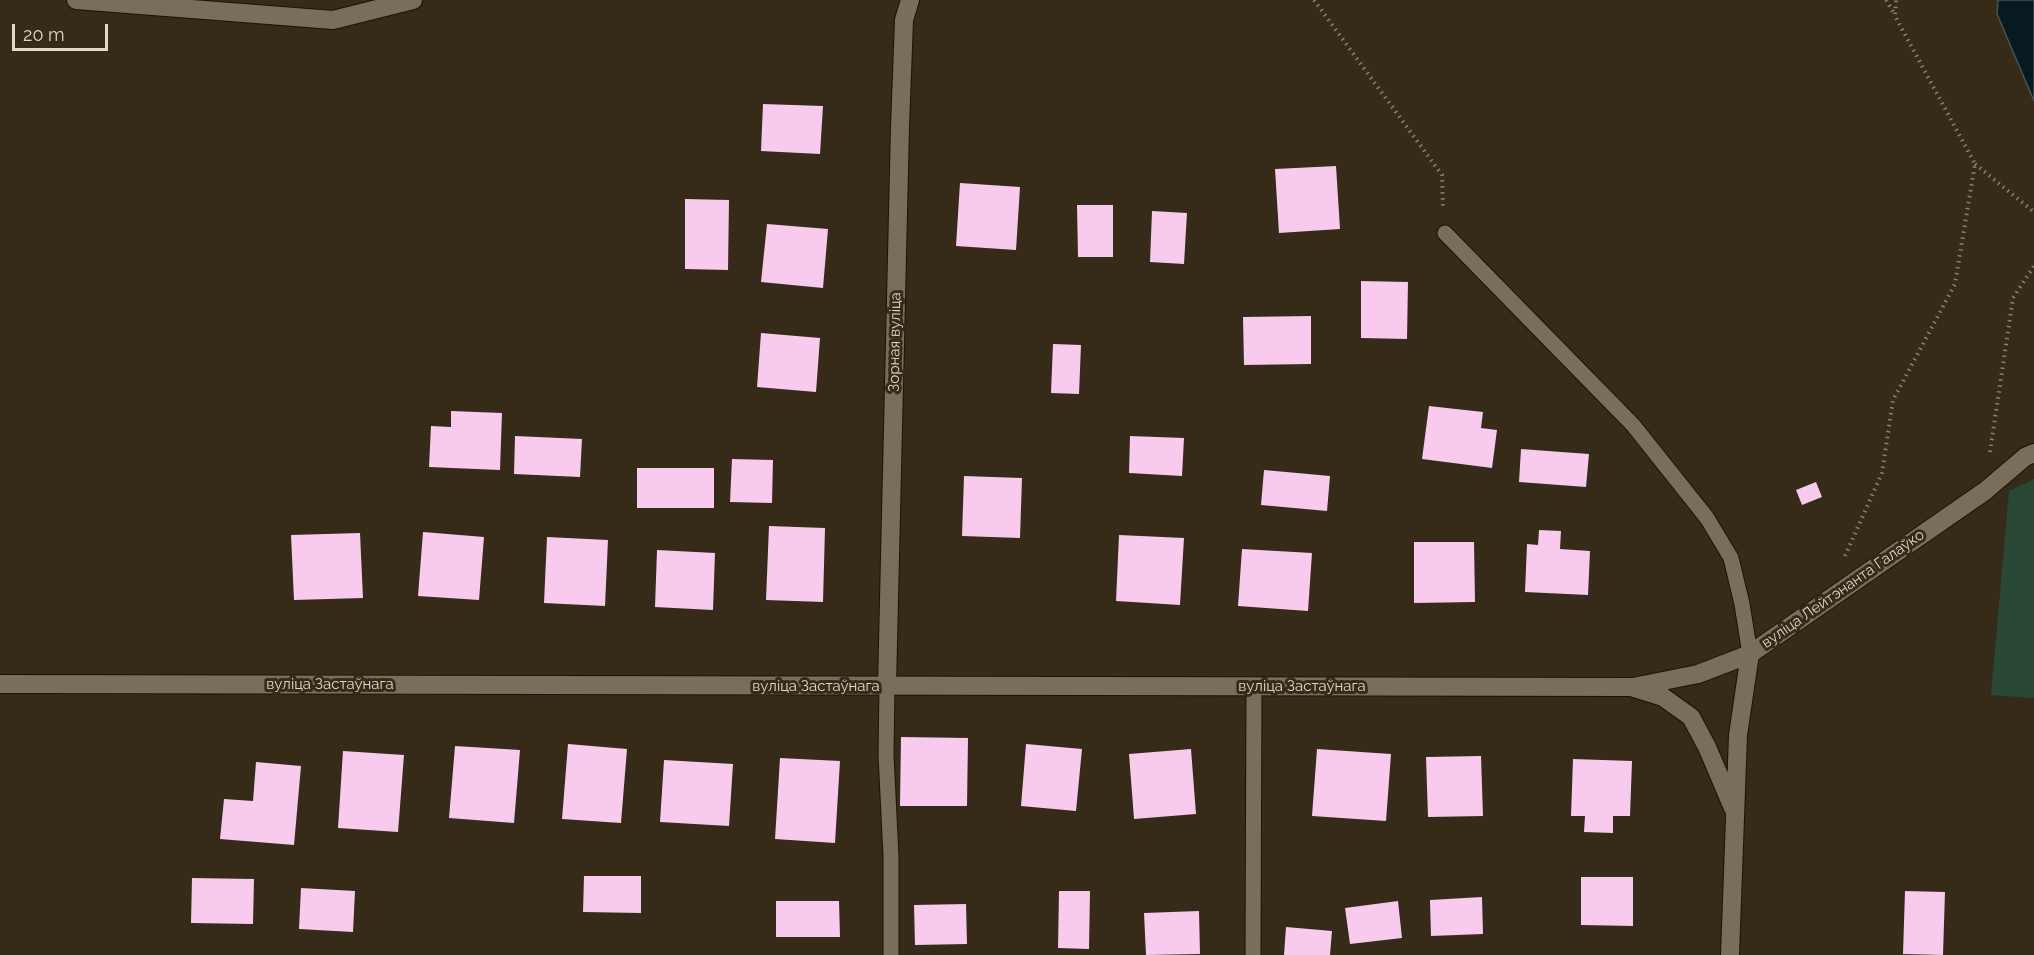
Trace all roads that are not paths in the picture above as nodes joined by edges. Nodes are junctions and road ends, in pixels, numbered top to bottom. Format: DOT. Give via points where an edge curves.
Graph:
graph roads {
  1 [pos="84,0"];
  2 [pos="413,0"];
  3 [pos="910,0"];
  4 [pos="1445,233"];
  5 [pos="2034,453"];
  6 [pos="1750,654"];
  7 [pos="0,684"];
  8 [pos="887,686"];
  9 [pos="1254,686"];
  10 [pos="1633,687"];
  11 [pos="1734,811"];
  12 [pos="891,955"];
  13 [pos="1253,955"];
  14 [pos="1730,955"];
  1 -- 2 [label="street" via="333,20"];
  3 -- 8 [label="street, Зорная вуліца" via="904,20 900,116"];
  4 -- 6 [label="lane" via="1633,425 1707,518 1731,558"];
  5 -- 6 [label="street, вуліца Лейтэнанта Галаўко"];
  6 -- 10 [label="street, вуліца Лейтэнанта Галаўко" via="1698,674"];
  6 -- 11 [label="street" via="1738,735"];
  7 -- 8 [label="street, вуліца Застаўнага"];
  8 -- 9 [label="street, вуліца Застаўнага"];
  8 -- 12 [label="lane"];
  9 -- 10 [label="street, вуліца Застаўнага"];
  9 -- 13 [label="lane"];
  10 -- 11 [label="street" via="1663,696 1691,717"];
  11 -- 14 [label="street"];
}
